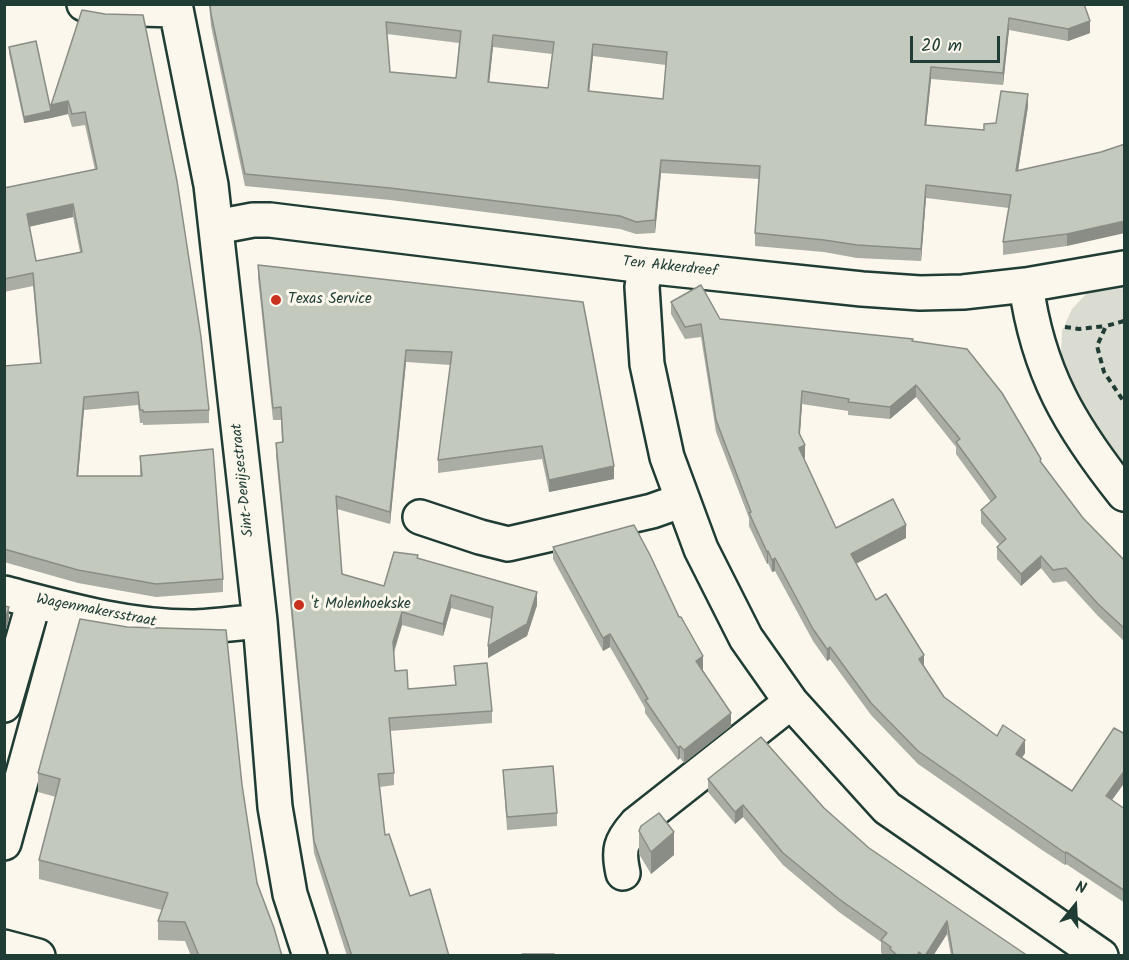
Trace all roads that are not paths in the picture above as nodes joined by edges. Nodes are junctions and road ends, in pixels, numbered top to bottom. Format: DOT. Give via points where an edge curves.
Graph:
graph roads {
  1 [pos="84,4"];
  2 [pos="175,7"];
  3 [pos="216,227"];
  4 [pos="645,266"];
  5 [pos="1125,268"];
  6 [pos="1026,285"];
  7 [pos="1125,494"];
  8 [pos="683,500"];
  9 [pos="420,517"];
  10 [pos="19,597"];
  11 [pos="68,609"];
  12 [pos="260,621"];
  13 [pos="791,702"];
  14 [pos="4,705"];
  15 [pos="4,843"];
  16 [pos="623,873"];
  17 [pos="4,947"];
  18 [pos="38,956"];
  19 [pos="310,956"];
  20 [pos="1101,956"];
  1 -- 2 [label="street" via="106,8"];
  2 -- 3 [label="street, Sint-Denijsestraat" via="212,185"];
  3 -- 4 [label="street, Ten Akkerdreef" via="253,219 270,220"];
  3 -- 12 [label="street, Sint-Denijsestraat"];
  4 -- 6 [label="street, Ten Akkerdreef" via="920,293"];
  4 -- 8 [label="street" via="642,287 647,364 667,457"];
  5 -- 6 [label="street, Ten Akkerdreef"];
  6 -- 7 [label="street" via="1042,359 1061,403 1092,454"];
  8 -- 9 [label="street" via="652,511 508,544"];
  8 -- 13 [label="street" via="701,549 746,638"];
  10 -- 11 [label="street, Wagenmakersstraat"];
  10 -- 14 [label="street"];
  11 -- 12 [label="street, Wagenmakersstraat" via="138,623 181,626"];
  11 -- 15 [label="street"];
  12 -- 19 [label="street, Sint-Denijsestraat" via="275,807 290,894"];
  13 -- 16 [label="street" via="636,824 623,838"];
  13 -- 20 [label="street" via="887,808"];
  17 -- 18 [label="street"];
}
